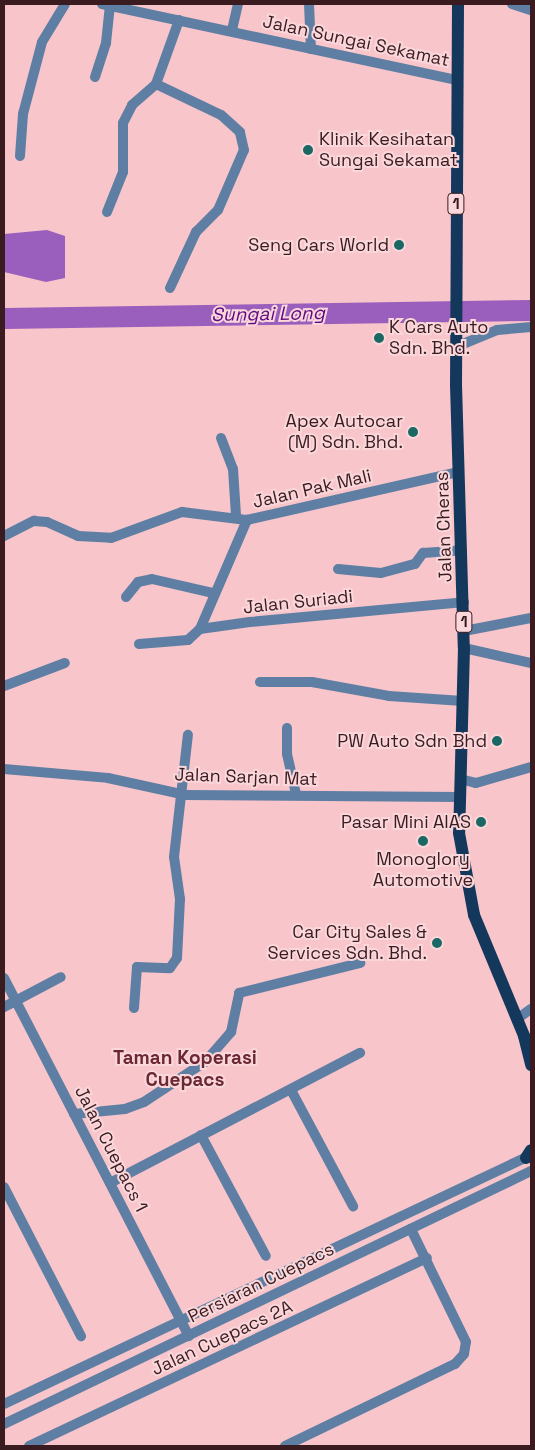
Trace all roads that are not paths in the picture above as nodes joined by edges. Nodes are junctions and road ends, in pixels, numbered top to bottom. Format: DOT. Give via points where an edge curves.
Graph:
graph roads {
  1 [pos="65,4"];
  2 [pos="238,4"];
  3 [pos="309,4"];
  4 [pos="458,4"];
  5 [pos="512,4"];
  6 [pos="106,5"];
  7 [pos="531,10"];
  8 [pos="179,20"];
  9 [pos="232,30"];
  10 [pos="311,49"];
  11 [pos="95,77"];
  12 [pos="456,80"];
  13 [pos="156,84"];
  14 [pos="20,156"];
  15 [pos="107,212"];
  16 [pos="170,288"];
  17 [pos="531,327"];
  18 [pos="458,346"];
  19 [pos="221,438"];
  20 [pos="459,472"];
  21 [pos="236,515"];
  22 [pos="247,520"];
  23 [pos="4,536"];
  24 [pos="462,550"];
  25 [pos="338,569"];
  26 [pos="213,593"];
  27 [pos="126,597"];
  28 [pos="464,602"];
  29 [pos="531,618"];
  30 [pos="200,629"];
  31 [pos="464,631"];
  32 [pos="139,644"];
  33 [pos="464,648"];
  34 [pos="65,663"];
  35 [pos="531,663"];
  36 [pos="260,682"];
  37 [pos="4,686"];
  38 [pos="462,701"];
  39 [pos="287,728"];
  40 [pos="188,735"];
  41 [pos="531,767"];
  42 [pos="4,769"];
  43 [pos="460,780"];
  44 [pos="185,794"];
  45 [pos="296,794"];
  46 [pos="459,797"];
  47 [pos="360,963"];
  48 [pos="4,978"];
  49 [pos="61,978"];
  50 [pos="16,1001"];
  51 [pos="4,1007"];
  52 [pos="134,1008"];
  53 [pos="531,1009"];
  54 [pos="517,1019"];
  55 [pos="528,1039"];
  56 [pos="360,1053"];
  57 [pos="531,1066"];
  58 [pos="291,1090"];
  59 [pos="74,1114"];
  60 [pos="201,1135"];
  61 [pos="529,1154"];
  62 [pos="531,1171"];
  63 [pos="110,1183"];
  64 [pos="4,1187"];
  65 [pos="8,1206"];
  66 [pos="353,1206"];
  67 [pos="411,1229"];
  68 [pos="266,1256"];
  69 [pos="427,1258"];
  70 [pos="181,1321"];
  71 [pos="81,1336"];
  72 [pos="189,1336"];
  73 [pos="4,1404"];
  74 [pos="4,1424"];
  75 [pos="30,1446"];
  76 [pos="285,1446"];
  1 -- 14 [label="street" via="42,42 23,114"];
  2 -- 9 [label="street"];
  3 -- 10 [label="street"];
  4 -- 12 [label="main road, Jalan Cheras / 1"];
  5 -- 7 [label="street"];
  6 -- 8 [label="street, Jalan Sungai Sekamat"];
  6 -- 11 [label="street" via="106,43"];
  8 -- 9 [label="street, Jalan Sungai Sekamat"];
  8 -- 13 [label="street"];
  9 -- 10 [label="street, Jalan Sungai Sekamat"];
  10 -- 12 [label="street, Jalan Sungai Sekamat"];
  12 -- 18 [label="main road, Jalan Cheras / 1"];
  13 -- 15 [label="street" via="132,105 123,123 123,172"];
  13 -- 16 [label="street" via="221,115 240,132 244,150 218,210 196,232"];
  17 -- 18 [label="street" via="497,330"];
  18 -- 20 [label="main road, Jalan Cheras / 1"];
  19 -- 21 [label="street" via="233,469"];
  20 -- 22 [label="street, Jalan Pak Mali"];
  20 -- 24 [label="main road, Jalan Cheras / 1"];
  21 -- 22 [label="street, Jalan Pak Mali"];
  21 -- 23 [label="street, Jalan Pak Mali" via="182,512 110,538 78,536 47,522 34,521"];
  22 -- 26 [label="street"];
  24 -- 25 [label="street" via="423,553 415,564 381,573"];
  24 -- 28 [label="main road, Jalan Cheras / 1"];
  26 -- 27 [label="street" via="152,579 138,582"];
  26 -- 30 [label="street"];
  28 -- 30 [label="street, Jalan Suriadi"];
  28 -- 31 [label="main road, Jalan Cheras / 1"];
  29 -- 31 [label="street"];
  30 -- 32 [label="street, Jalan Suriadi" via="188,640"];
  31 -- 33 [label="main road, Jalan Cheras / 1"];
  33 -- 35 [label="street"];
  33 -- 38 [label="main road, Jalan Cheras / 1"];
  34 -- 37 [label="street"];
  36 -- 38 [label="street" via="312,682 389,696"];
  38 -- 43 [label="main road, Jalan Cheras / 1"];
  39 -- 45 [label="street" via="287,754"];
  40 -- 44 [label="street"];
  41 -- 43 [label="street" via="476,783"];
  42 -- 44 [label="street, Jalan Sarjan Mat" via="108,778"];
  43 -- 46 [label="main road, Jalan Cheras / 1"];
  44 -- 45 [label="street, Jalan Sarjan Mat"];
  44 -- 52 [label="street" via="174,857 180,899 178,958 170,968 137,968"];
  45 -- 46 [label="street, Jalan Sarjan Mat"];
  46 -- 54 [label="main road, Jalan Cheras / 1" via="468,894"];
  47 -- 59 [label="street" via="239,993 230,1032 205,1062 144,1102 125,1109"];
  48 -- 50 [label="street, Jalan Cuepacs 1"];
  49 -- 50 [label="street"];
  50 -- 51 [label="street"];
  50 -- 59 [label="street, Jalan Cuepacs 1"];
  53 -- 54 [label="street"];
  54 -- 55 [label="main road, Jalan Cheras / 1"];
  55 -- 57 [label="main road, Jalan Cheras / 1"];
  56 -- 58 [label="street"];
  58 -- 60 [label="street"];
  58 -- 66 [label="street"];
  59 -- 63 [label="street, Jalan Cuepacs 1"];
  60 -- 63 [label="street"];
  60 -- 68 [label="street"];
  61 -- 70 [label="street, Persiaran Cuepacs"];
  62 -- 67 [label="street, Persiaran Cuepacs"];
  63 -- 70 [label="street, Jalan Cuepacs 1"];
  64 -- 65 [label="street"];
  65 -- 71 [label="street"];
  67 -- 69 [label="street"];
  67 -- 72 [label="street, Persiaran Cuepacs"];
  69 -- 75 [label="street, Jalan Cuepacs 2A"];
  69 -- 76 [label="street" via="466,1342 464,1354 456,1364"];
  70 -- 72 [label="street, Jalan Cuepacs 1"];
  70 -- 73 [label="street, Persiaran Cuepacs"];
  72 -- 74 [label="street, Persiaran Cuepacs"];
}
